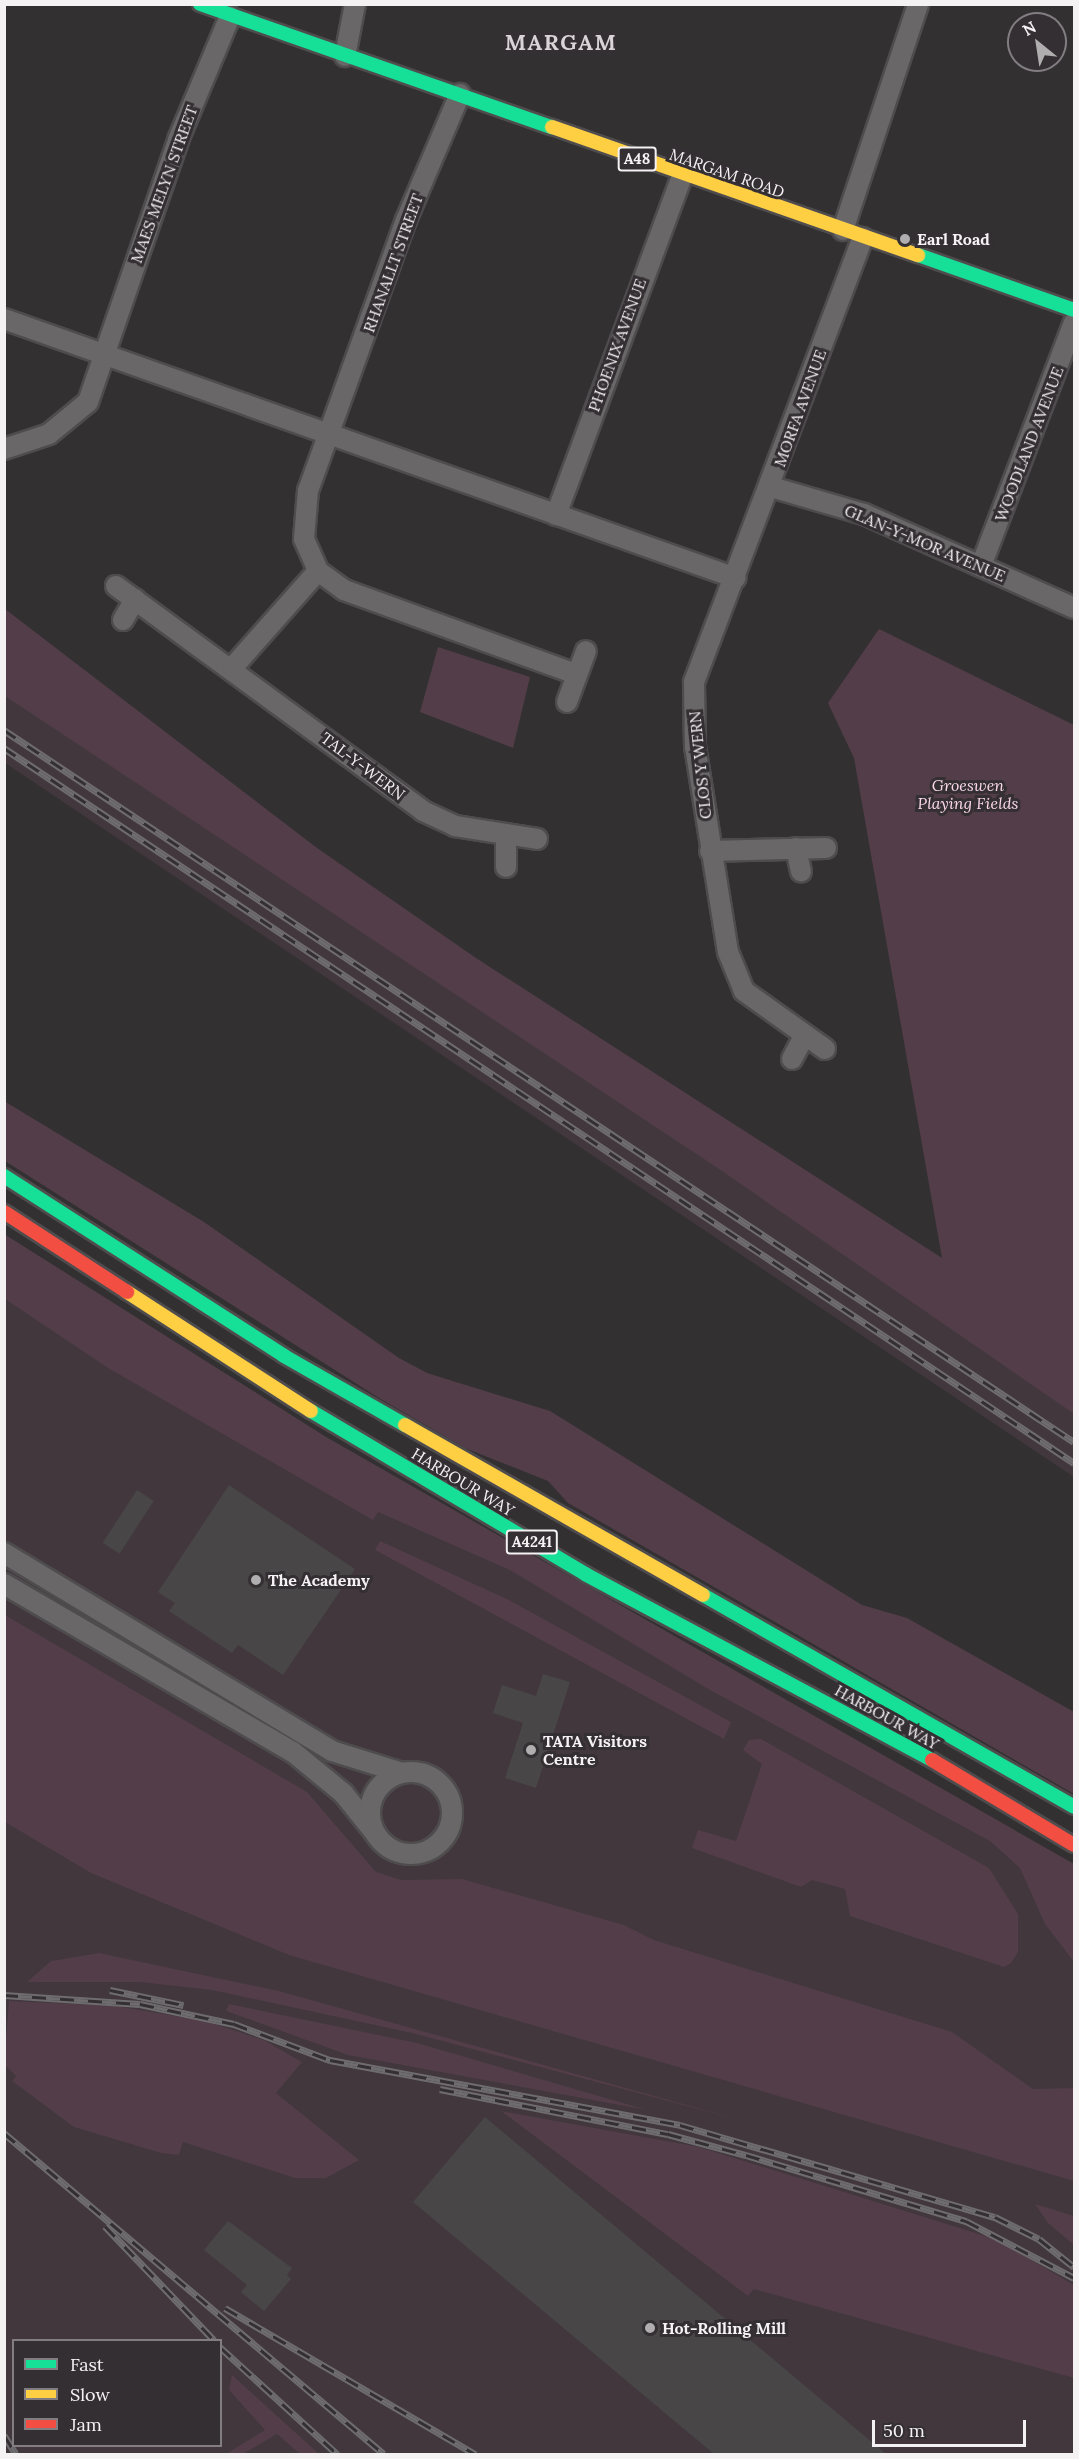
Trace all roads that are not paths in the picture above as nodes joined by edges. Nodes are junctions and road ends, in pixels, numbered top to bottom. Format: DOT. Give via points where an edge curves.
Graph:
graph roads {
  1 [pos="200,4"];
  2 [pos="355,4"];
  3 [pos="918,4"];
  4 [pos="230,16"];
  5 [pos="345,56"];
  6 [pos="460,94"];
  7 [pos="682,176"];
  8 [pos="843,230"];
  9 [pos="863,238"];
  10 [pos="1074,310"];
  11 [pos="4,319"];
  12 [pos="1074,322"];
  13 [pos="104,354"];
  14 [pos="332,434"];
  15 [pos="4,449"];
  16 [pos="771,487"];
  17 [pos="556,514"];
  18 [pos="981,566"];
  19 [pos="318,571"];
  20 [pos="736,578"];
  21 [pos="116,586"];
  22 [pos="135,599"];
  23 [pos="1074,608"];
  24 [pos="123,620"];
  25 [pos="586,651"];
  26 [pos="233,667"];
  27 [pos="573,673"];
  28 [pos="567,702"];
  29 [pos="506,837"];
  30 [pos="537,839"];
  31 [pos="796,848"];
  32 [pos="826,848"];
  33 [pos="710,851"];
  34 [pos="506,867"];
  35 [pos="801,871"];
  36 [pos="804,1036"];
  37 [pos="825,1049"];
  38 [pos="792,1059"];
  39 [pos="4,1176"];
  40 [pos="4,1212"];
  41 [pos="4,1553"];
  42 [pos="4,1584"];
  43 [pos="402,1773"];
  44 [pos="1074,1807"];
  45 [pos="375,1833"];
  46 [pos="1074,1845"];
  1 -- 4 [label="main road, MARGAM ROAD / A48"];
  2 -- 5 [label="street"];
  3 -- 8 [label="street"];
  4 -- 5 [label="main road, MARGAM ROAD / A48"];
  4 -- 13 [label="street, MAES MELYN STREET" via="178,140"];
  5 -- 6 [label="main road, MARGAM ROAD / A48"];
  6 -- 7 [label="main road, MARGAM ROAD / A48"];
  6 -- 14 [label="street, RHANALLT STREET" via="406,220"];
  7 -- 8 [label="main road, MARGAM ROAD / A48"];
  7 -- 17 [label="street, PHOENIX AVENUE"];
  8 -- 9 [label="main road, MARGAM ROAD / A48"];
  9 -- 10 [label="main road, MARGAM ROAD / A48"];
  9 -- 16 [label="street, MORFA AVENUE"];
  11 -- 13 [label="street"];
  12 -- 18 [label="street, WOODLAND AVENUE"];
  13 -- 14 [label="street"];
  13 -- 15 [label="street, MAES MELYN STREET" via="88,402 49,434"];
  14 -- 17 [label="street"];
  14 -- 19 [label="street" via="308,490 304,539"];
  16 -- 18 [label="street, GLAN-Y-MOR AVENUE" via="864,514"];
  16 -- 20 [label="street, MORFA AVENUE"];
  17 -- 20 [label="street"];
  18 -- 23 [label="street, GLAN-Y-MOR AVENUE"];
  19 -- 26 [label="street"];
  19 -- 27 [label="street" via="344,590"];
  20 -- 33 [label="street, CLOS Y WERN" via="694,682 695,747"];
  21 -- 22 [label="street, TAL-Y-WERN"];
  22 -- 24 [label="street"];
  22 -- 26 [label="street, TAL-Y-WERN"];
  25 -- 27 [label="street"];
  26 -- 29 [label="street, TAL-Y-WERN" via="423,811 455,826"];
  27 -- 28 [label="street"];
  29 -- 30 [label="street, TAL-Y-WERN"];
  29 -- 34 [label="street"];
  31 -- 32 [label="street"];
  31 -- 33 [label="street"];
  31 -- 35 [label="street"];
  33 -- 36 [label="street, CLOS Y WERN" via="728,952 744,991"];
  36 -- 37 [label="street, CLOS Y WERN"];
  36 -- 38 [label="street"];
  39 -- 44 [label="main road, HARBOUR WAY / A4241" via="284,1356"];
  40 -- 46 [label="main road, HARBOUR WAY / A4241" via="280,1392 585,1574 893,1737"];
  41 -- 43 [label="street" via="332,1751"];
  42 -- 45 [label="street" via="293,1752 343,1793"];
  43 -- 45 [label="street" via="374,1796"];
  43 -- 45 [label="street" via="425,1774 444,1787 452,1806 451,1826 433,1848 413,1854 391,1849"];
}
